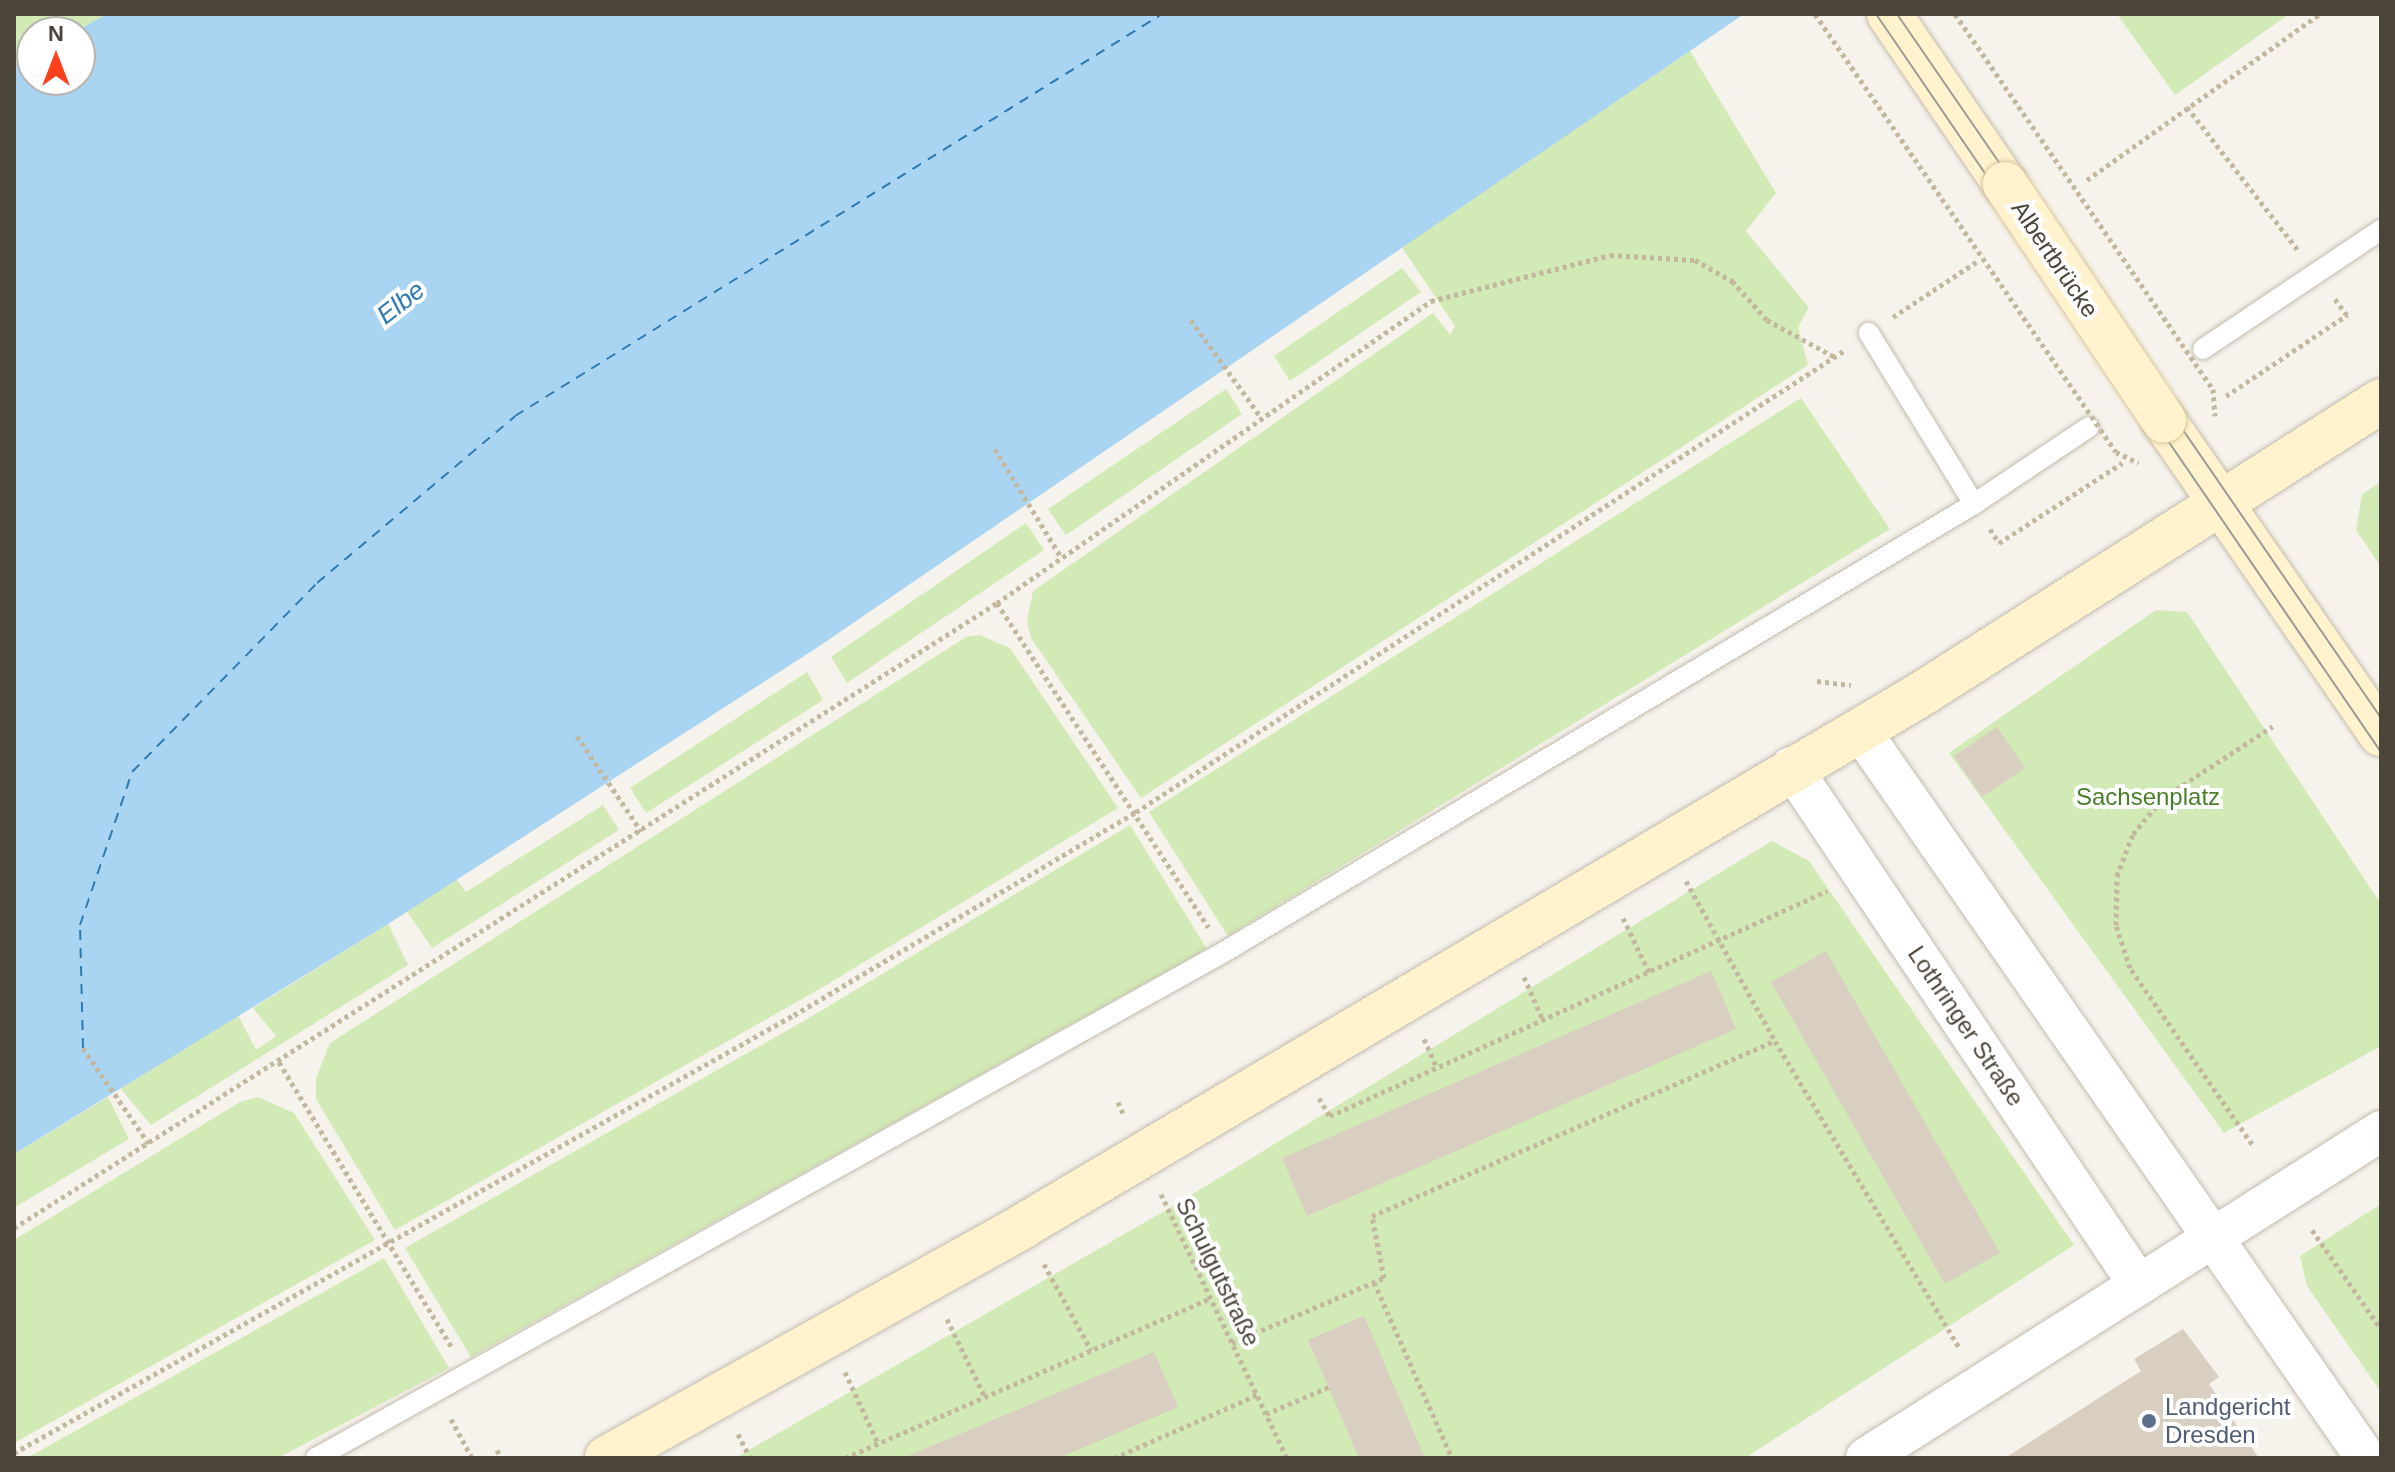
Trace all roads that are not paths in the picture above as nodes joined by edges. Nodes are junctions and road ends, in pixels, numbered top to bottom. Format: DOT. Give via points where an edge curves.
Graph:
graph roads {
  1 [pos="1889,14"];
  2 [pos="2381,230"];
  3 [pos="1869,333"];
  4 [pos="2203,349"];
  5 [pos="2381,401"];
  6 [pos="2089,427"];
  7 [pos="2221,503"];
  8 [pos="1974,504"];
  9 [pos="1860,730"];
  10 [pos="2381,734"];
  11 [pos="1791,767"];
  12 [pos="2381,1131"];
  13 [pos="2215,1238"];
  14 [pos="2139,1285"];
  15 [pos="316,1458"];
  16 [pos="607,1458"];
  17 [pos="1866,1458"];
  18 [pos="2366,1458"];
  1 -- 7 [label="main road, Albertbrücke, bridge"];
  2 -- 4 [label="lane"];
  3 -- 8 [label="lane"];
  5 -- 7 [label="main road"];
  6 -- 8 [label="lane"];
  7 -- 9 [label="main road"];
  7 -- 10 [label="main road"];
  8 -- 15 [label="lane" via="1224,952"];
  9 -- 11 [label="main road"];
  9 -- 13 [label="street" via="1901,796"];
  11 -- 14 [label="street, Lothringer Straße"];
  11 -- 16 [label="main road" via="1143,1156 830,1338"];
  12 -- 13 [label="street"];
  13 -- 14 [label="street"];
  13 -- 18 [label="street"];
  14 -- 17 [label="street"];
}
